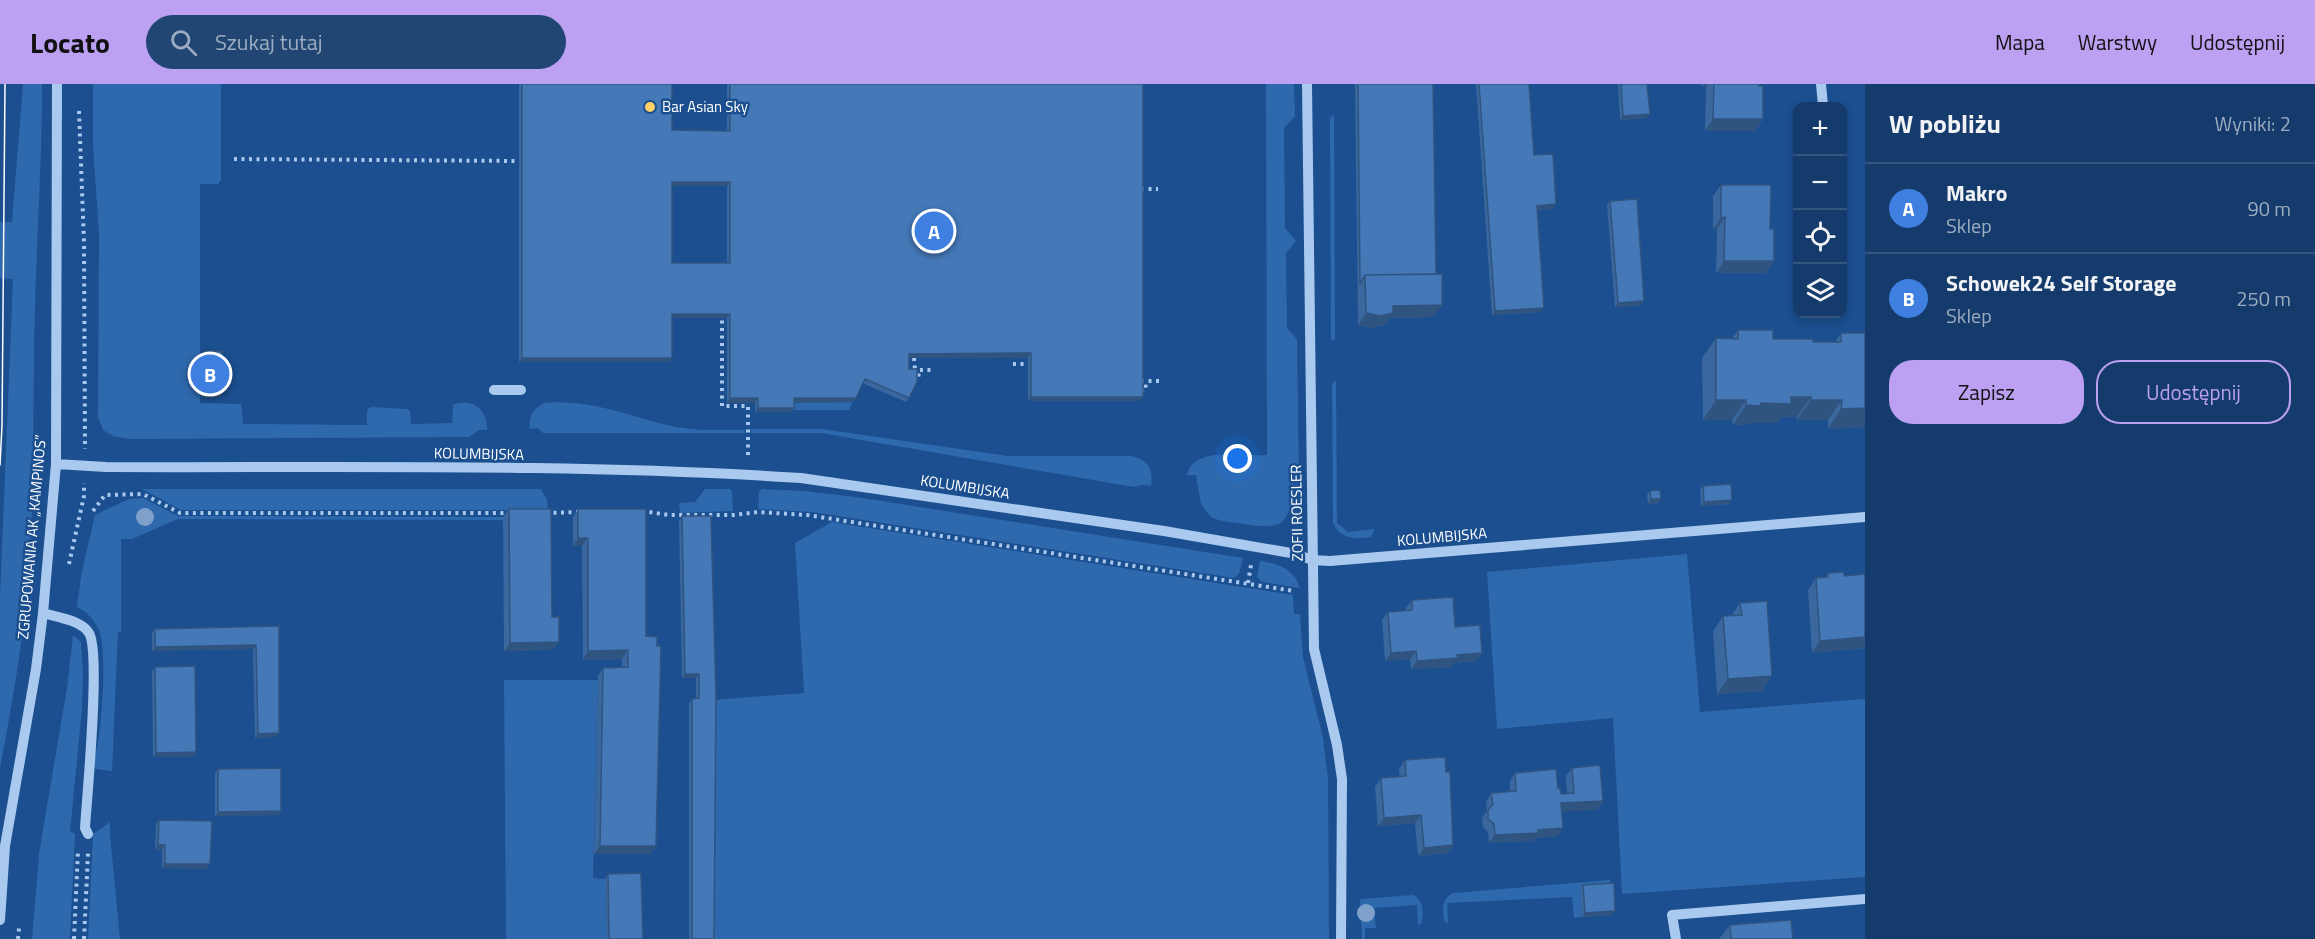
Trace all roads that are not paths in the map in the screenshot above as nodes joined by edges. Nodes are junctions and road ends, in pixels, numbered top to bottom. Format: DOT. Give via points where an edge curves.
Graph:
graph roads {
  1 [pos="57,84"];
  2 [pos="1307,84"];
  3 [pos="1821,84"];
  4 [pos="1823,102"];
  5 [pos="494,390"];
  6 [pos="521,390"];
  7 [pos="56,464"];
  8 [pos="1865,517"];
  9 [pos="1313,560"];
  10 [pos="43,613"];
  11 [pos="86,831"];
  12 [pos="1865,899"];
  13 [pos="0,920"];
  14 [pos="1341,939"];
  15 [pos="1676,939"];
  1 -- 7 [label="street, ZGRUPOWANIA AK „KAMPINOS”"];
  2 -- 9 [label="street, ZOFII ROESLER"];
  3 -- 4 [label="street"];
  5 -- 6 [label="street"];
  7 -- 9 [label="street, KOLUMBIJSKA" via="494,468 801,478 1164,531"];
  7 -- 10 [label="street, ZGRUPOWANIA AK „KAMPINOS”"];
  8 -- 9 [label="street, KOLUMBIJSKA"];
  9 -- 14 [label="street, ZOFII ROESLER" via="1314,649 1342,779"];
  10 -- 11 [label="street" via="83,627 93,641"];
  10 -- 13 [label="street, ZGRUPOWANIA AK „KAMPINOS”" via="5,846"];
  12 -- 15 [label="street" via="1672,915"];
}
